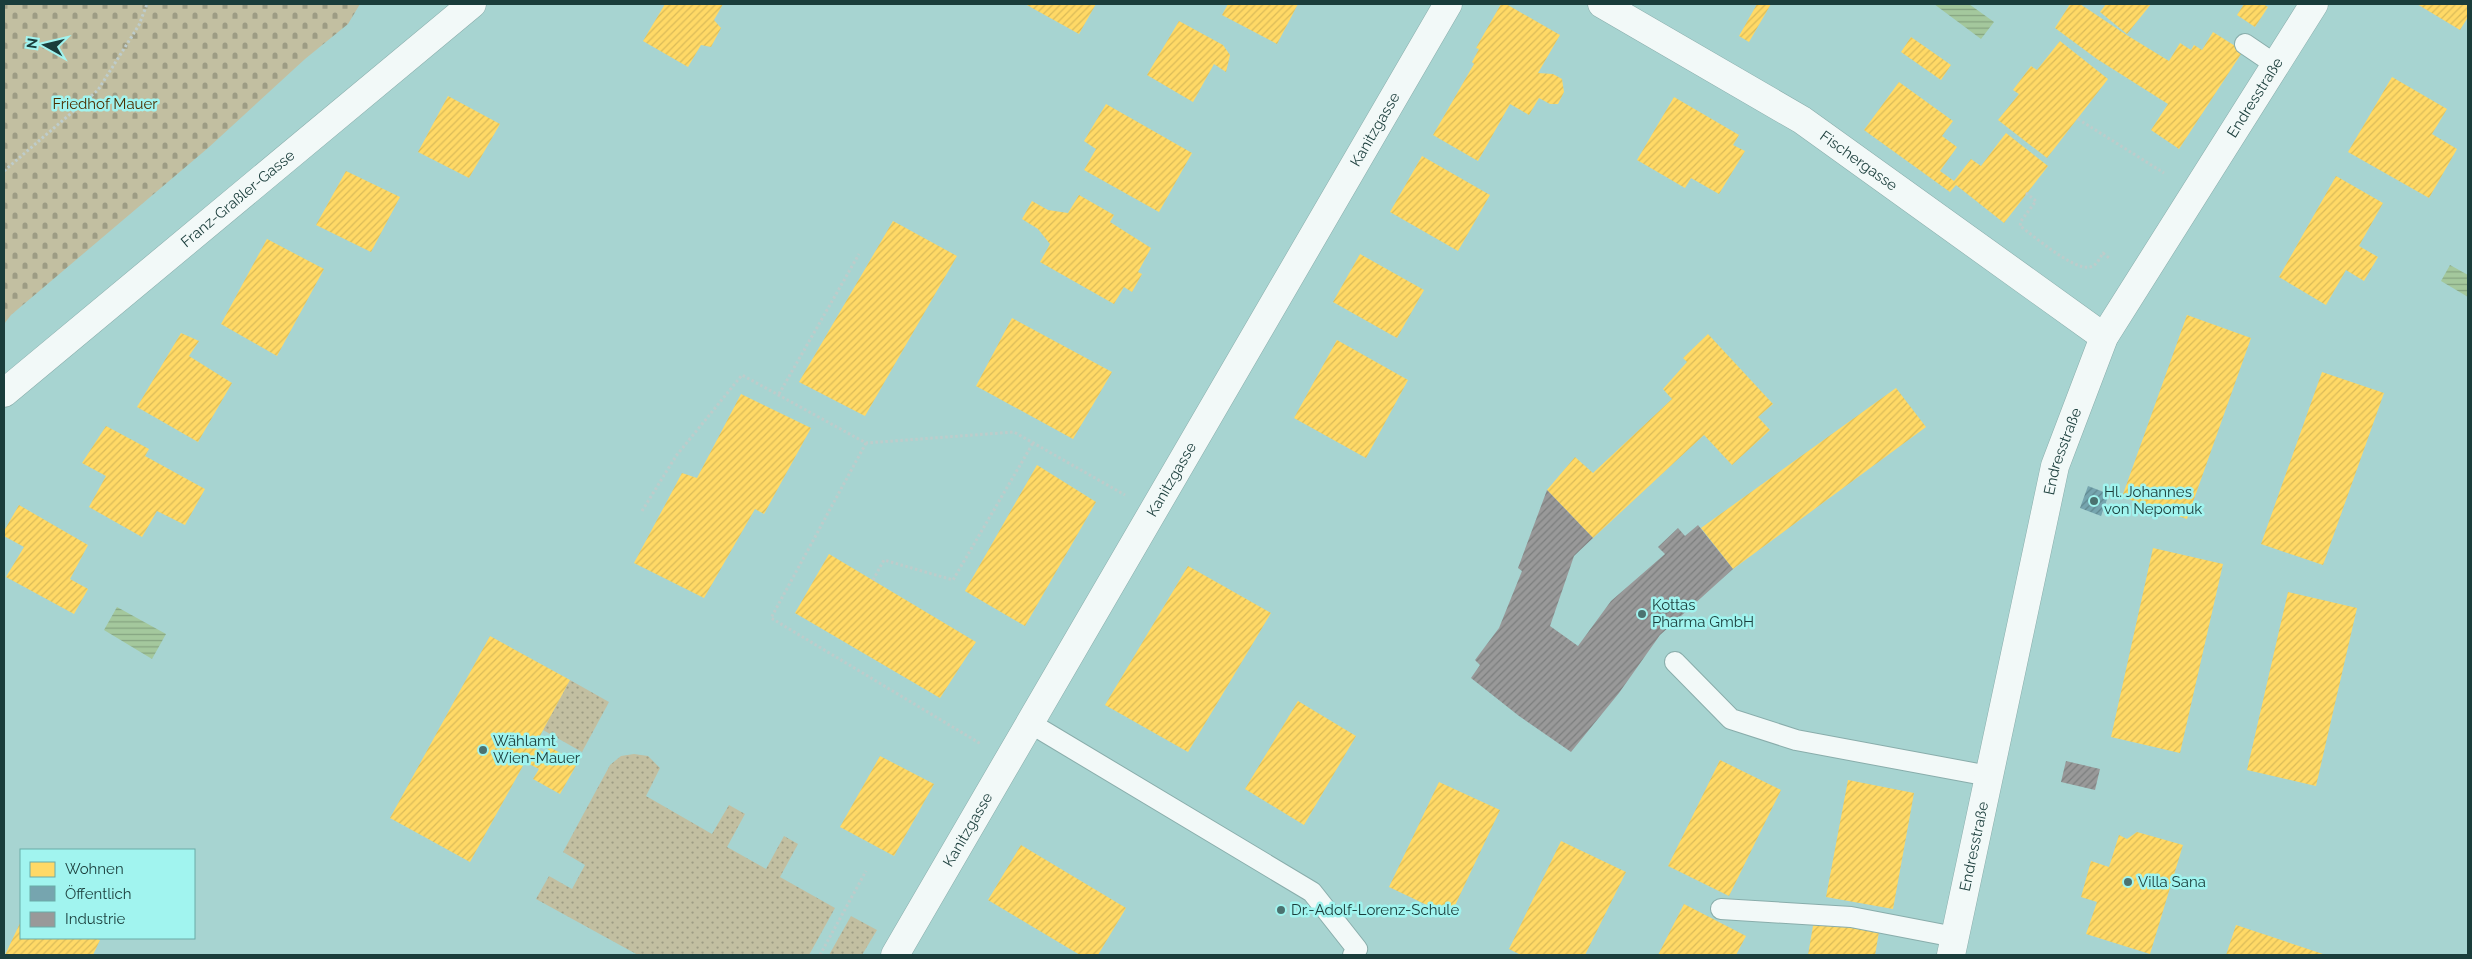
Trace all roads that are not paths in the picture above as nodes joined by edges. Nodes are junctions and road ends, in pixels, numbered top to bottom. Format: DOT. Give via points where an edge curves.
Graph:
graph roads {
  1 [pos="472,4"];
  2 [pos="1448,4"];
  3 [pos="1602,4"];
  4 [pos="2314,4"];
  5 [pos="2245,44"];
  6 [pos="2276,65"];
  7 [pos="2104,337"];
  8 [pos="4,393"];
  9 [pos="1675,662"];
  10 [pos="1030,723"];
  11 [pos="1989,776"];
  12 [pos="1721,909"];
  13 [pos="1953,946"];
  14 [pos="895,955"];
  15 [pos="1353,955"];
  1 -- 8 [label="street, Franz-Graßler-Gasse"];
  2 -- 10 [label="street, Kanitzgasse"];
  3 -- 7 [label="street, Fischergasse" via="1802,120"];
  4 -- 6 [label="street, Endresstraße"];
  5 -- 6 [label="lane"];
  6 -- 7 [label="street, Endresstraße"];
  7 -- 11 [label="street, Endresstraße" via="2056,466"];
  9 -- 11 [label="lane" via="1731,719 1796,740"];
  10 -- 14 [label="street, Kanitzgasse"];
  10 -- 15 [label="lane" via="1312,892 1357,949"];
  11 -- 13 [label="street, Endresstraße"];
  12 -- 13 [label="lane" via="1851,917"];
}
